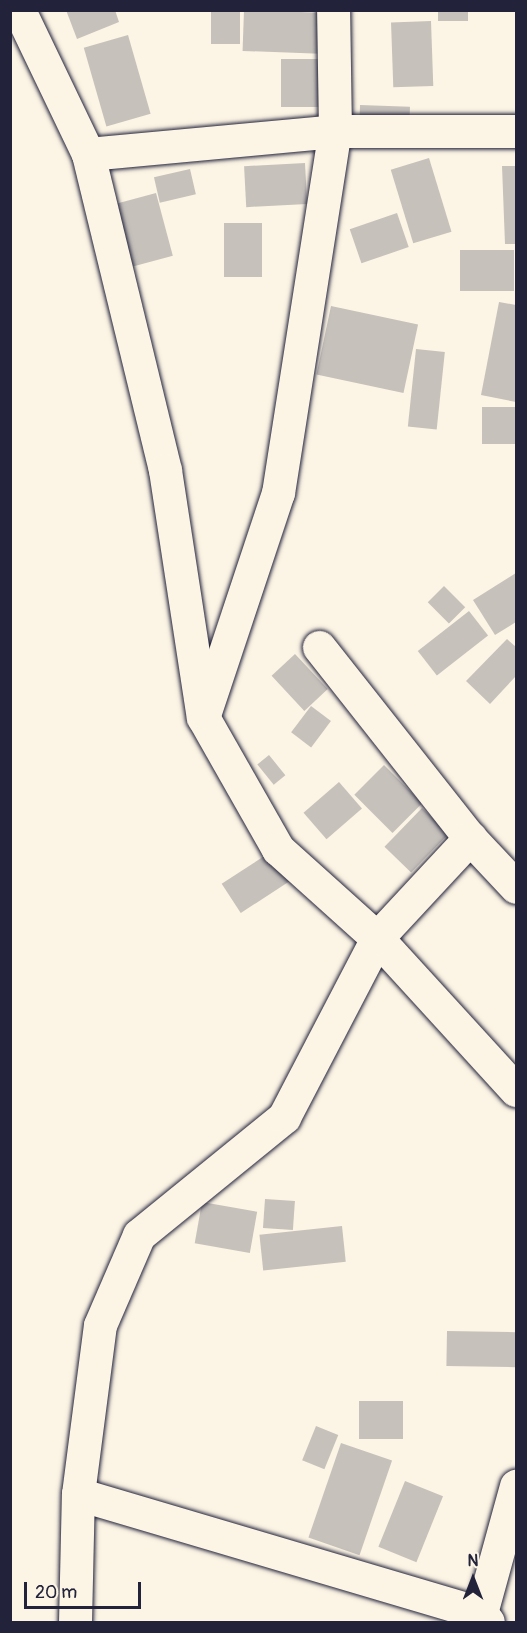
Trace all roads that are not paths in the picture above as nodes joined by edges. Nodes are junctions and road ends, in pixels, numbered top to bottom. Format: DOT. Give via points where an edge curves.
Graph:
graph roads {
  1 [pos="19,10"];
  2 [pos="333,10"];
  3 [pos="335,131"];
  4 [pos="516,131"];
  5 [pos="88,154"];
  6 [pos="319,647"];
  7 [pos="203,717"];
  8 [pos="470,838"];
  9 [pos="516,887"];
  10 [pos="377,938"];
  11 [pos="516,1090"];
  12 [pos="516,1486"];
  13 [pos="78,1494"];
  14 [pos="484,1618"];
  15 [pos="75,1623"];
  1 -- 5 [label="street"];
  2 -- 3 [label="street"];
  3 -- 4 [label="street"];
  3 -- 5 [label="street"];
  3 -- 7 [label="street" via="278,493"];
  5 -- 7 [label="street" via="165,470"];
  6 -- 8 [label="street"];
  7 -- 10 [label="street" via="278,849"];
  8 -- 9 [label="street"];
  8 -- 10 [label="street"];
  10 -- 11 [label="street"];
  10 -- 13 [label="street" via="284,1117 139,1236 100,1325"];
  12 -- 14 [label="street"];
  13 -- 14 [label="street"];
  13 -- 15 [label="street"];
}
